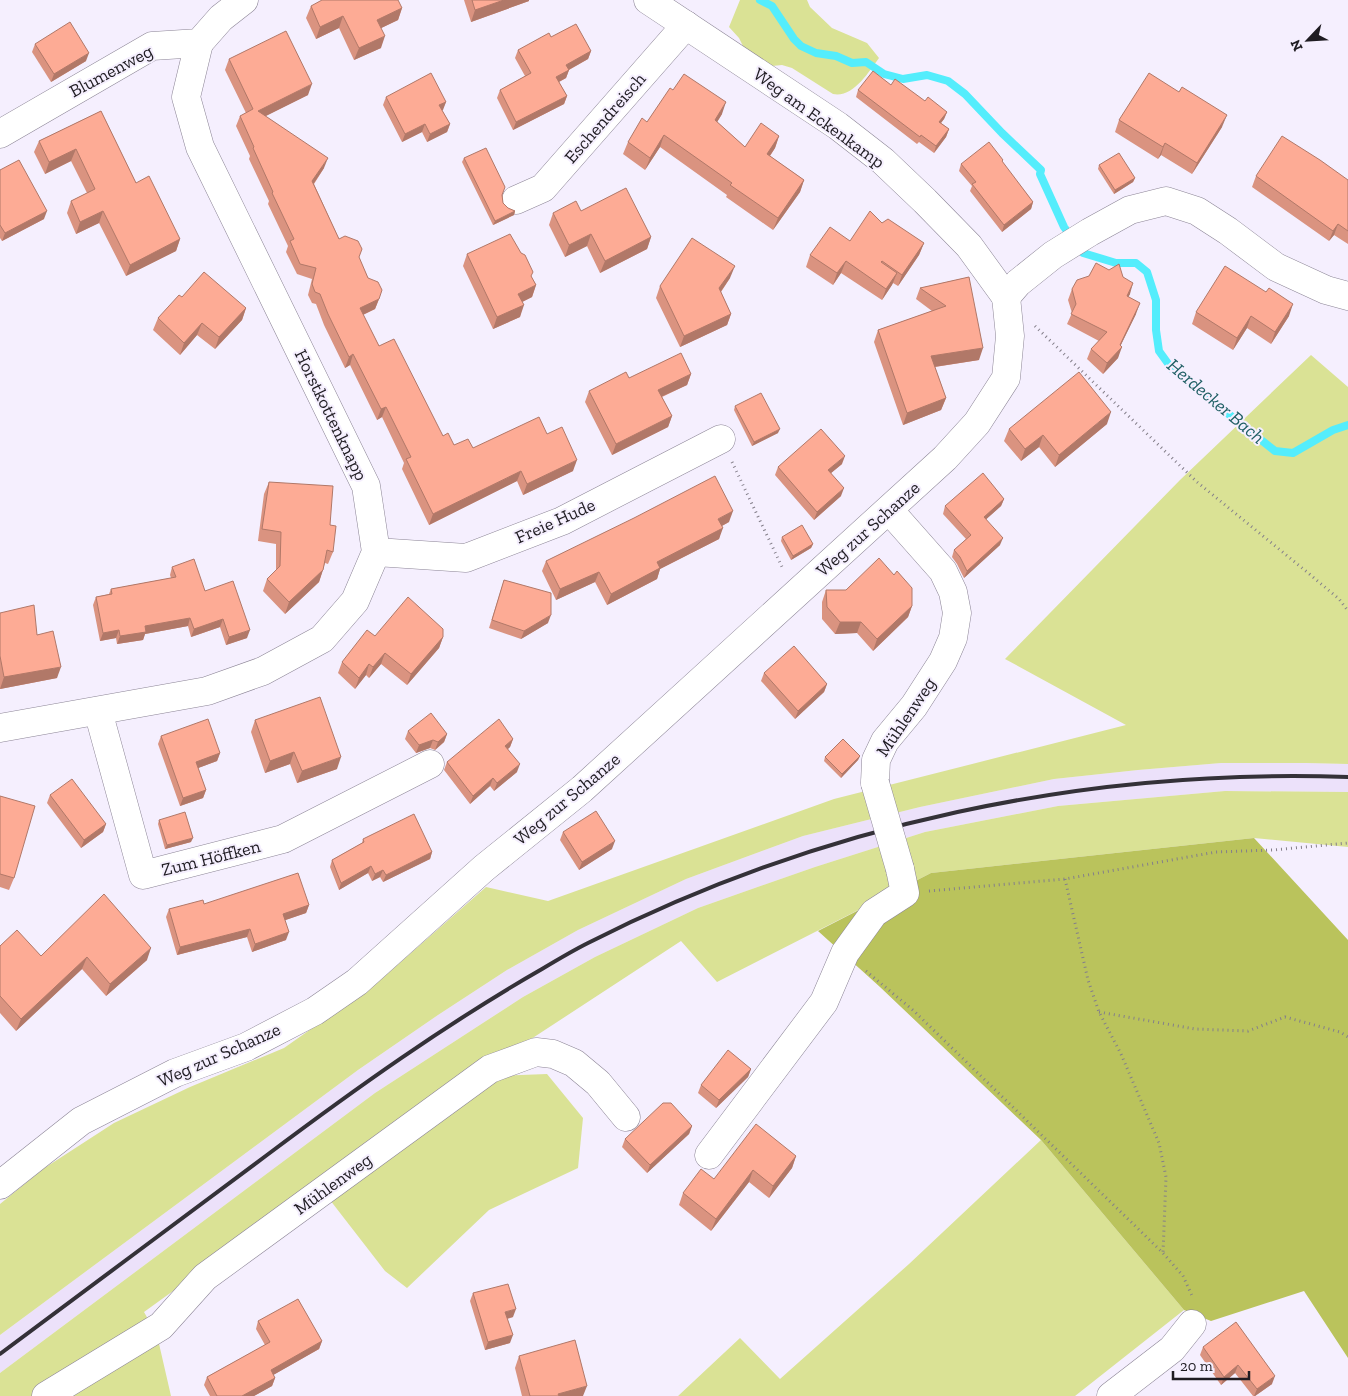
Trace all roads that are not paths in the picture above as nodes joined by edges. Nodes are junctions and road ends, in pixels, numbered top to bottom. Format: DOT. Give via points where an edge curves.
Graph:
graph roads {
  1 [pos="244,0"];
  2 [pos="648,0"];
  3 [pos="686,25"];
  4 [pos="199,43"];
  5 [pos="0,134"];
  6 [pos="516,200"];
  7 [pos="1348,296"];
  8 [pos="1006,297"];
  9 [pos="722,439"];
  10 [pos="889,510"];
  11 [pos="376,552"];
  12 [pos="98,711"];
  13 [pos="0,728"];
  14 [pos="430,764"];
  15 [pos="626,1117"];
  16 [pos="709,1155"];
  17 [pos="0,1185"];
  18 [pos="1192,1324"];
  19 [pos="46,1396"];
  20 [pos="1111,1396"];
  1 -- 4 [label="street" via="221,18"];
  2 -- 3 [label="street, Weg am Eckenkamp"];
  3 -- 6 [label="street, Eschendreisch" via="543,188"];
  3 -- 8 [label="street, Weg am Eckenkamp" via="838,126 883,162 969,246"];
  4 -- 5 [label="street, Blumenweg" via="152,46"];
  4 -- 11 [label="street, Horstkottenknapp" via="186,97 200,147 366,486"];
  7 -- 8 [label="street" via="1326,290 1276,267 1197,211 1166,201 1130,210 1090,232 1053,255"];
  8 -- 10 [label="street, Weg zur Schanze" via="1010,336 1006,378 977,423"];
  9 -- 11 [label="street, Freie Hude" via="562,520 466,558"];
  10 -- 16 [label="street, Mühlenweg, bridge" via="942,571 953,592 958,613 953,638 943,661 914,706 885,741 876,760 875,783 902,881 845,953 824,1002"];
  10 -- 17 [label="street, Weg zur Schanze" via="582,789 484,868 357,982 315,1011 246,1047 175,1073 80,1122"];
  11 -- 12 [label="street" via="355,601 314,644 264,671 208,691"];
  12 -- 13 [label="street"];
  12 -- 14 [label="street, Zum Höffken" via="144,874 283,839"];
  15 -- 19 [label="street, Mühlenweg" via="598,1083 574,1063 553,1054 536,1052 490,1070 205,1277 161,1326"];
  18 -- 20 [label="street" via="1172,1349"];
}
